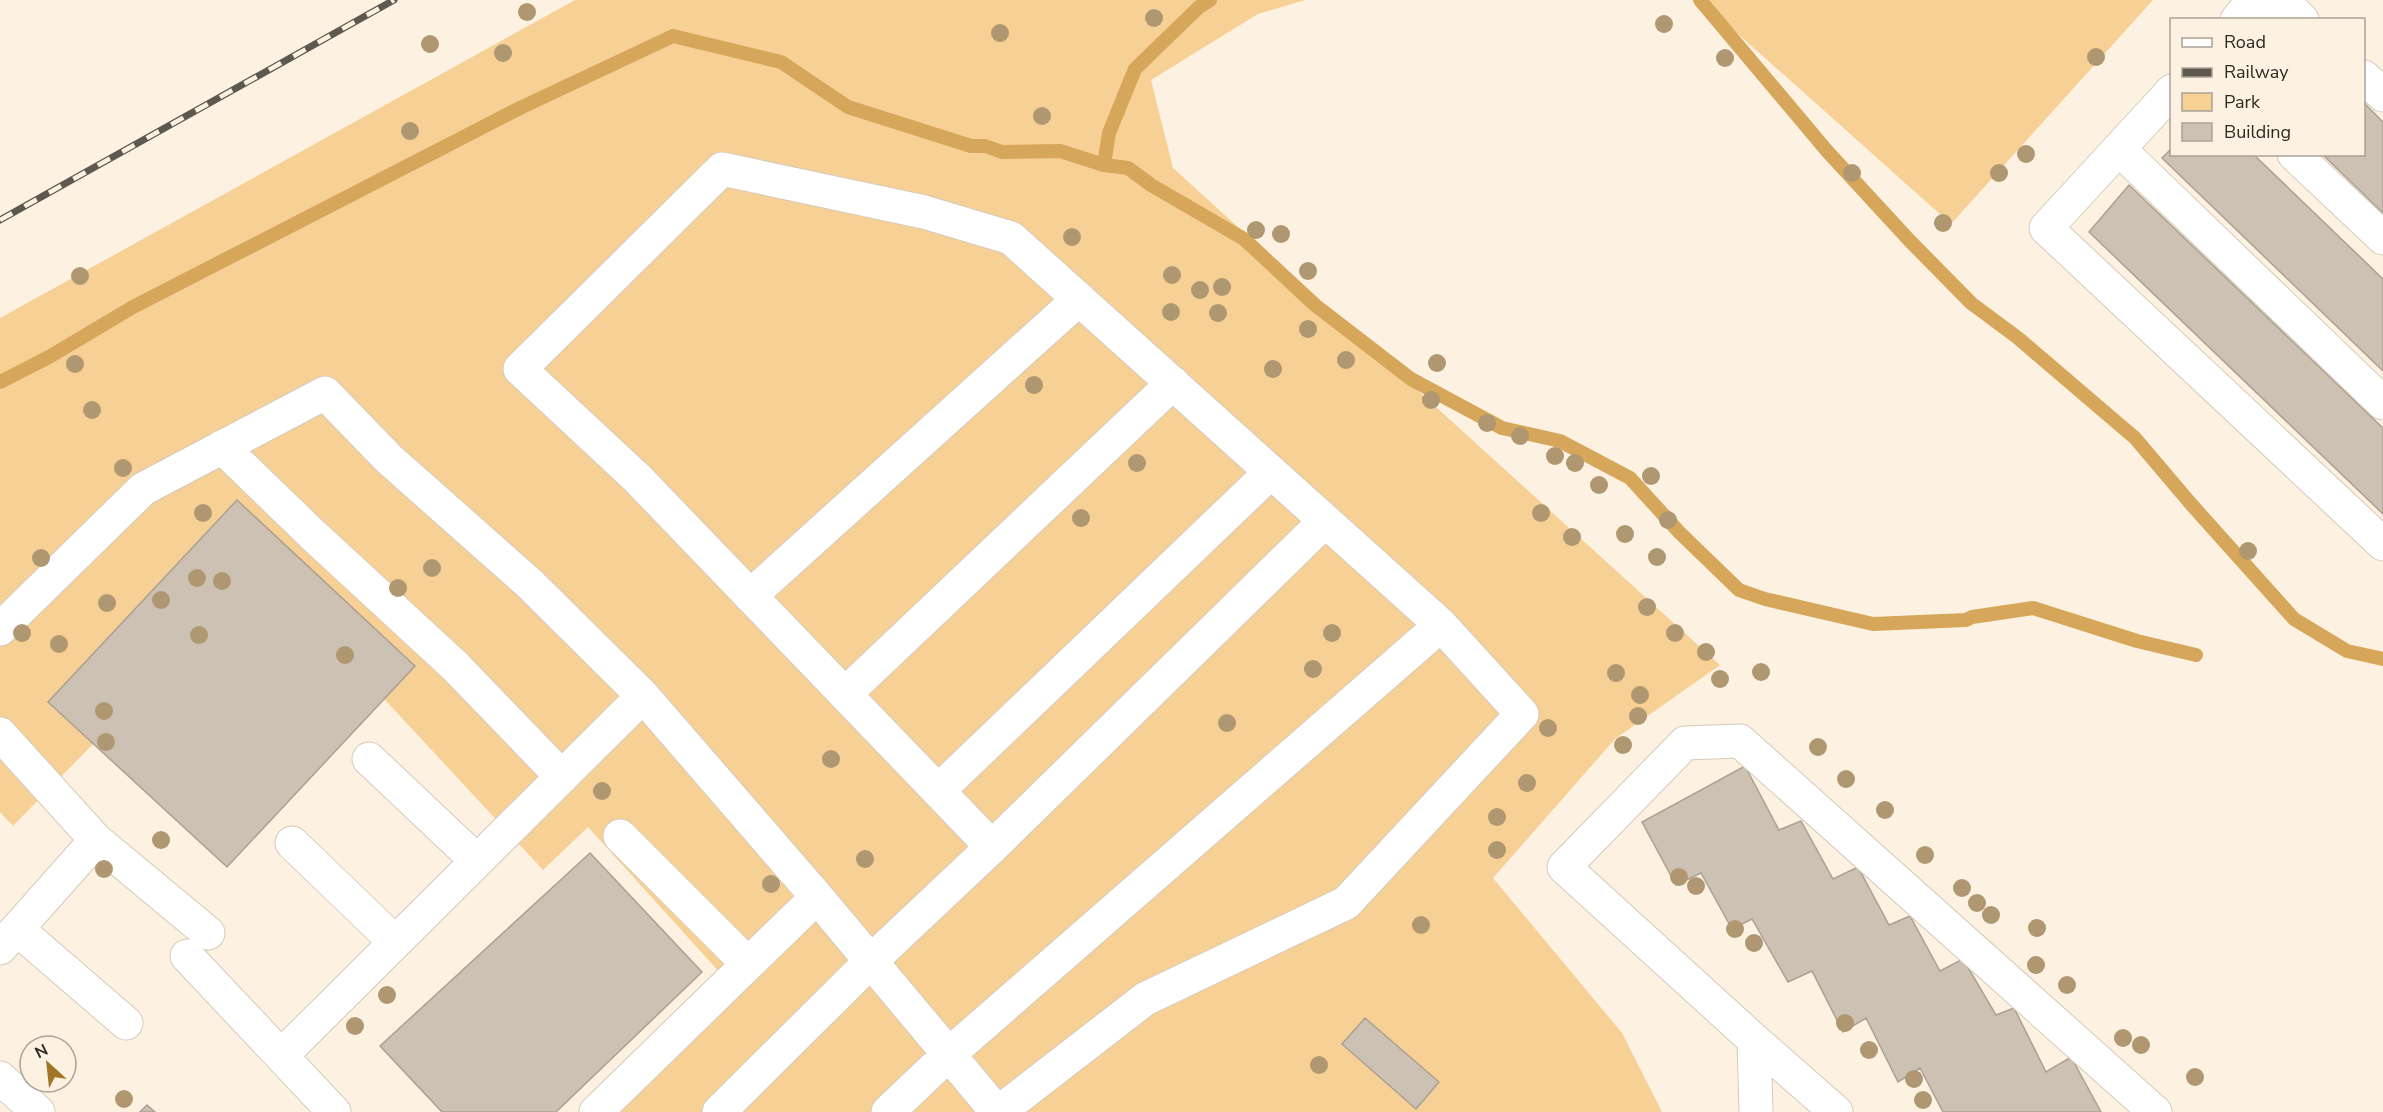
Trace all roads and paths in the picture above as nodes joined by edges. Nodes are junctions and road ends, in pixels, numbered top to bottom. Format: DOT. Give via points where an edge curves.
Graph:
graph roads {
  1 [pos="2239,18"];
  2 [pos="2300,18"];
  3 [pos="2365,78"];
  4 [pos="2170,93"];
  5 [pos="2383,95"];
  6 [pos="2119,148"];
  7 [pos="2296,156"];
  8 [pos="2383,238"];
  9 [pos="1079,299"];
  10 [pos="1173,383"];
  11 [pos="2383,403"];
  12 [pos="222,447"];
  13 [pos="1271,472"];
  14 [pos="1325,520"];
  15 [pos="2383,544"];
  16 [pos="750,596"];
  17 [pos="1441,625"];
  18 [pos="0,629"];
  19 [pos="845,694"];
  20 [pos="643,696"];
  21 [pos="0,734"];
  22 [pos="369,759"];
  23 [pos="562,777"];
  24 [pos="938,791"];
  25 [pos="620,836"];
  26 [pos="96,840"];
  27 [pos="292,843"];
  28 [pos="992,847"];
  29 [pos="477,861"];
  30 [pos="817,897"];
  31 [pos="8,939"];
  32 [pos="396,942"];
  33 [pos="870,962"];
  34 [pos="748,964"];
  35 [pos="126,1023"];
  36 [pos="1754,1040"];
  37 [pos="282,1055"];
  38 [pos="948,1055"];
  39 [pos="0,1078"];
  40 [pos="38,1112"];
  41 [pos="334,1112"];
  42 [pos="596,1112"];
  43 [pos="719,1112"];
  44 [pos="888,1112"];
  45 [pos="998,1112"];
  46 [pos="1756,1112"];
  47 [pos="1836,1112"];
  48 [pos="2155,1112"];
  1 -- 2 [label="lane" via="2246,9 2292,10"];
  3 -- 5 [label="lane"];
  4 -- 6 [label="lane"];
  6 -- 11 [label="lane"];
  6 -- 15 [label="lane" via="2046,228"];
  7 -- 8 [label="lane"];
  9 -- 10 [label="lane"];
  9 -- 16 [label="lane"];
  9 -- 16 [label="lane" via="1011,238 924,212 722,169 520,369 637,478"];
  10 -- 13 [label="lane"];
  10 -- 19 [label="lane"];
  12 -- 18 [label="lane" via="143,489"];
  12 -- 20 [label="lane" via="325,393 389,459 530,584"];
  12 -- 23 [label="lane" via="455,666"];
  13 -- 14 [label="lane"];
  13 -- 24 [label="lane"];
  14 -- 17 [label="lane"];
  14 -- 28 [label="lane"];
  16 -- 19 [label="lane"];
  17 -- 38 [label="lane"];
  17 -- 45 [label="lane" via="1522,714 1346,903 1145,999"];
  19 -- 24 [label="lane"];
  20 -- 23 [label="lane"];
  20 -- 30 [label="lane"];
  21 -- 26 [label="lane"];
  22 -- 29 [label="lane"];
  23 -- 29 [label="lane"];
  24 -- 28 [label="lane"];
  25 -- 34 [label="lane"];
  26 -- 31 [label="lane"];
  26 -- 37 [label="lane" via="198,945"];
  27 -- 32 [label="lane"];
  28 -- 33 [label="lane"];
  29 -- 32 [label="lane"];
  30 -- 33 [label="lane"];
  30 -- 34 [label="lane"];
  31 -- 35 [label="lane"];
  32 -- 37 [label="lane"];
  33 -- 38 [label="lane"];
  33 -- 43 [label="lane"];
  34 -- 42 [label="lane"];
  36 -- 46 [label="lane"];
  36 -- 47 [label="lane"];
  36 -- 48 [label="lane" via="1564,867 1685,743 1740,741"];
  37 -- 41 [label="lane"];
  38 -- 44 [label="lane"];
  38 -- 45 [label="lane"];
  39 -- 40 [label="lane"];
}
